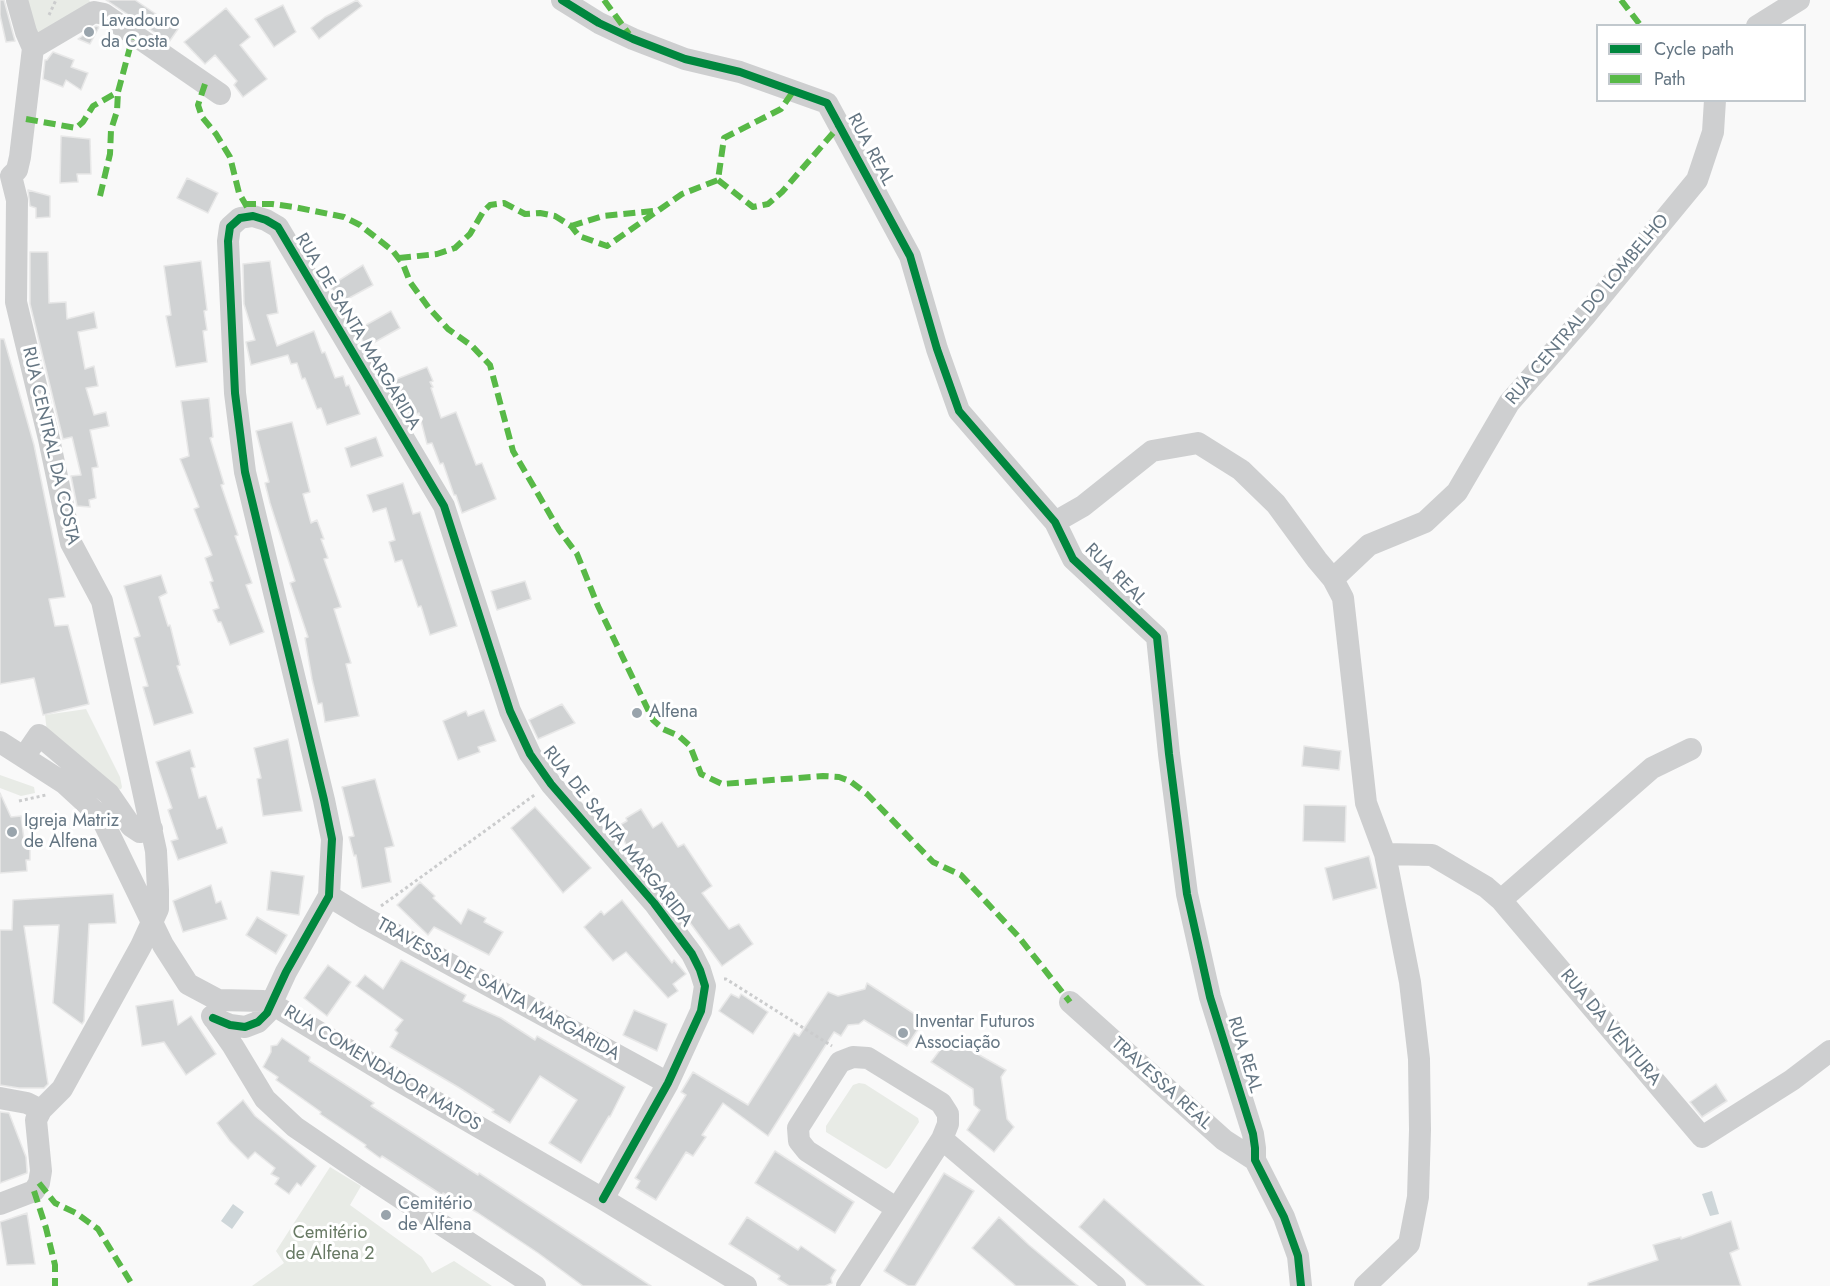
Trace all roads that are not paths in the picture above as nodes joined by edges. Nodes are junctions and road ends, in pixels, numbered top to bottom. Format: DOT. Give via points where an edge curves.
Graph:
graph roads {
  1 [pos="17,0"];
  2 [pos="562,0"];
  3 [pos="1799,0"];
  4 [pos="1760,24"];
  5 [pos="33,48"];
  6 [pos="220,94"];
  7 [pos="1714,102"];
  8 [pos="6,166"];
  9 [pos="1055,522"];
  10 [pos="1334,579"];
  11 [pos="0,742"];
  12 [pos="1691,749"];
  13 [pos="24,757"];
  14 [pos="152,829"];
  15 [pos="1385,854"];
  16 [pos="329,896"];
  17 [pos="1501,900"];
  18 [pos="151,922"];
  19 [pos="1070,1002"];
  20 [pos="239,1012"];
  21 [pos="1830,1051"];
  22 [pos="668,1083"];
  23 [pos="0,1098"];
  24 [pos="41,1110"];
  25 [pos="942,1139"];
  26 [pos="1255,1161"];
  27 [pos="603,1199"];
  28 [pos="0,1204"];
  29 [pos="896,1208"];
  30 [pos="535,1286"];
  31 [pos="746,1286"];
  32 [pos="847,1286"];
  33 [pos="1115,1286"];
  34 [pos="1301,1286"];
  35 [pos="1365,1286"];
  1 -- 5 [label="street, RUA CENTRAL DA COSTA"];
  2 -- 9 [label="street, RUA REAL" via="633,39 827,103 910,256 959,411"];
  3 -- 4 [label="street"];
  5 -- 6 [label="street" via="94,12 104,14"];
  5 -- 8 [label="street, RUA CENTRAL DA COSTA" via="17,170"];
  7 -- 10 [label="street, RUA CENTRAL DO LOMBELHO" via="1713,132 1697,180 1509,403 1456,492 1425,522 1369,545"];
  8 -- 14 [label="street, RUA CENTRAL DA COSTA" via="17,200 16,302 70,543 102,601"];
  9 -- 10 [label="street" via="1083,506 1152,451 1198,443 1241,470 1276,504"];
  9 -- 26 [label="street, RUA REAL" via="1073,559 1157,637 1187,894 1210,997 1253,1134"];
  10 -- 15 [label="street" via="1342,598 1366,803"];
  11 -- 13 [label="street"];
  12 -- 17 [label="street" via="1652,768"];
  13 -- 14 [label="street" via="39,735 109,794 131,826 140,832"];
  13 -- 18 [label="street" via="72,789 101,817"];
  14 -- 18 [label="street, RUA CENTRAL DA COSTA" via="159,890 158,909"];
  15 -- 17 [label="street, RUA DA VENTURA" via="1432,855"];
  15 -- 35 [label="street" via="1410,982 1419,1059 1418,1197 1408,1244"];
  16 -- 20 [label="street, RUA DE SANTA MARGARIDA" via="286,972"];
  16 -- 22 [label="street, TRAVESSA DE SANTA MARGARIDA"];
  16 -- 22 [label="street, RUA DE SANTA MARGARIDA" via="332,839 243,460 235,393 228,241 230,227 240,218 253,216 278,227 444,506 510,711 530,754 551,784 654,903 700,970 705,986 702,1011"];
  17 -- 21 [label="street, RUA DA VENTURA" via="1702,1137"];
  18 -- 20 [label="street" via="191,992"];
  18 -- 24 [label="street, RUA CENTRAL DA COSTA" via="62,1089"];
  19 -- 26 [label="street, TRAVESSA REAL" via="1224,1140"];
  20 -- 27 [label="street, RUA COMENDADOR MATOS" via="396,1079"];
  20 -- 30 [label="street" via="265,1099 295,1127"];
  22 -- 27 [label="street"];
  23 -- 24 [label="street"];
  24 -- 28 [label="street" via="36,1120 39,1183 34,1191"];
  25 -- 29 [label="street"];
  25 -- 29 [label="street" via="948,1114 941,1103 868,1058 853,1057 840,1062 798,1128 799,1141 807,1151"];
  25 -- 33 [label="street"];
  26 -- 34 [label="street, RUA REAL" via="1284,1217 1298,1256"];
  27 -- 31 [label="street, RUA COMENDADOR MATOS"];
  29 -- 32 [label="street"];
}
